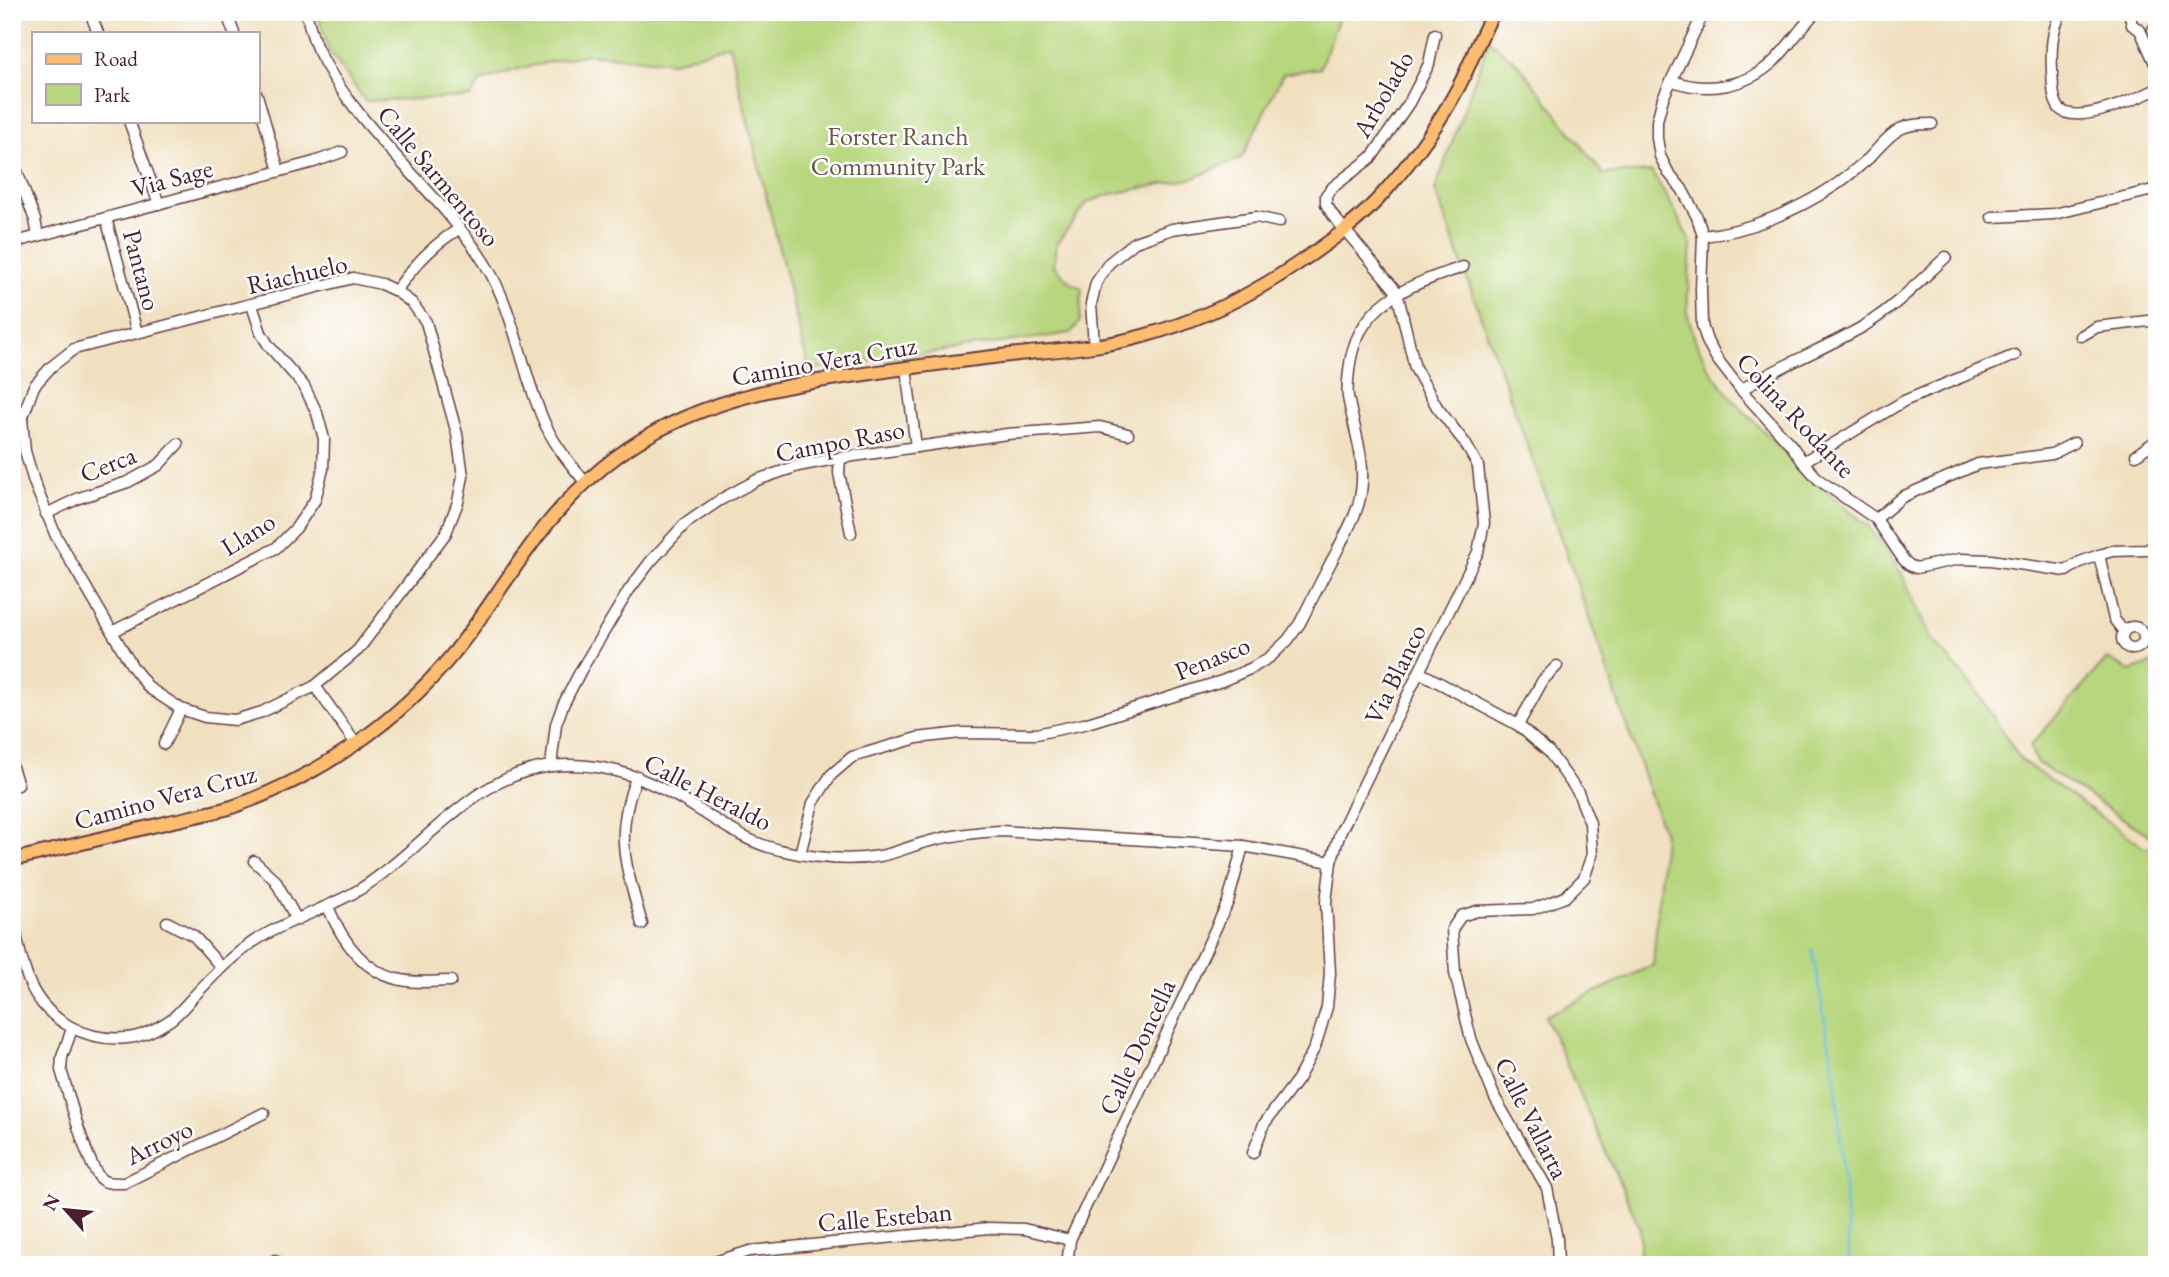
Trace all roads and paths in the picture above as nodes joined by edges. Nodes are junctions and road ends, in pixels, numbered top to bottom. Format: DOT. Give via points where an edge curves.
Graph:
graph roads {
  1 [pos="226,12"];
  2 [pos="306,12"];
  3 [pos="1494,12"];
  4 [pos="1704,12"];
  5 [pos="1816,12"];
  6 [pos="2062,12"];
  7 [pos="2131,12"];
  8 [pos="93,20"];
  9 [pos="2155,26"];
  10 [pos="2140,30"];
  11 [pos="98,32"];
  12 [pos="234,32"];
  13 [pos="1435,34"];
  14 [pos="2157,43"];
  15 [pos="2157,68"];
  16 [pos="1673,81"];
  17 [pos="2157,89"];
  18 [pos="259,102"];
  19 [pos="129,122"];
  20 [pos="1932,124"];
  21 [pos="342,152"];
  22 [pos="12,158"];
  23 [pos="279,171"];
  24 [pos="2157,189"];
  25 [pos="159,204"];
  26 [pos="1992,217"];
  27 [pos="106,218"];
  28 [pos="1279,222"];
  29 [pos="459,229"];
  30 [pos="1346,231"];
  31 [pos="38,236"];
  32 [pos="1703,236"];
  33 [pos="12,243"];
  34 [pos="1946,257"];
  35 [pos="1463,267"];
  36 [pos="396,292"];
  37 [pos="1397,292"];
  38 [pos="252,305"];
  39 [pos="2157,320"];
  40 [pos="137,333"];
  41 [pos="2081,336"];
  42 [pos="1094,344"];
  43 [pos="2015,355"];
  44 [pos="906,368"];
  45 [pos="1741,390"];
  46 [pos="1128,434"];
  47 [pos="2157,440"];
  48 [pos="2074,443"];
  49 [pos="178,444"];
  50 [pos="916,447"];
  51 [pos="2136,455"];
  52 [pos="839,458"];
  53 [pos="1803,462"];
  54 [pos="586,483"];
  55 [pos="46,514"];
  56 [pos="1876,519"];
  57 [pos="851,533"];
  58 [pos="2157,543"];
  59 [pos="2099,555"];
  60 [pos="112,632"];
  61 [pos="2123,632"];
  62 [pos="1557,666"];
  63 [pos="1419,672"];
  64 [pos="315,686"];
  65 [pos="181,709"];
  66 [pos="1518,725"];
  67 [pos="164,744"];
  68 [pos="356,744"];
  69 [pos="551,766"];
  70 [pos="12,767"];
  71 [pos="637,776"];
  72 [pos="18,785"];
  73 [pos="1243,846"];
  74 [pos="800,854"];
  75 [pos="12,860"];
  76 [pos="254,861"];
  77 [pos="1331,862"];
  78 [pos="328,907"];
  79 [pos="12,916"];
  80 [pos="297,920"];
  81 [pos="167,922"];
  82 [pos="642,924"];
  83 [pos="221,967"];
  84 [pos="451,981"];
  85 [pos="72,1029"];
  86 [pos="264,1113"];
  87 [pos="1253,1153"];
  88 [pos="1070,1240"];
  89 [pos="705,1265"];
  90 [pos="1067,1265"];
  91 [pos="1558,1265"];
  1 -- 12 [label="street"];
  2 -- 29 [label="street, Calle Sarmentoso" via="316,46 335,80"];
  3 -- 30 [label="main road, Camino Vera Cruz" via="1438,122 1387,191"];
  4 -- 16 [label="street, Colina Rodante"];
  5 -- 16 [label="street" via="1758,73 1712,87"];
  6 -- 17 [label="street" via="2052,50 2054,99 2060,110 2083,115"];
  7 -- 10 [label="street" via="2132,25"];
  8 -- 11 [label="street"];
  9 -- 10 [label="street"];
  9 -- 14 [label="street"];
  10 -- 15 [label="street"];
  13 -- 30 [label="street, Arbolado" via="1429,64 1409,103 1372,157 1326,195 1326,204"];
  16 -- 32 [label="street, Colina Rodante" via="1657,121 1660,156 1682,189"];
  18 -- 23 [label="street"];
  19 -- 25 [label="street"];
  20 -- 32 [label="street" via="1895,132 1835,185 1805,203 1734,231"];
  21 -- 23 [label="street, Via Sage"];
  22 -- 31 [label="street"];
  23 -- 25 [label="street, Via Sage"];
  24 -- 26 [label="street" via="2054,214"];
  25 -- 27 [label="street, Via Sage"];
  27 -- 31 [label="street, Via Sage"];
  27 -- 40 [label="street, Pantano"];
  28 -- 42 [label="street" via="1256,217 1172,229 1135,242 1109,263 1096,283 1091,304"];
  29 -- 36 [label="street" via="412,268"];
  29 -- 54 [label="street, Calle Sarmentoso" via="502,299 546,428"];
  30 -- 37 [label="street, Via Blanco"];
  30 -- 42 [label="main road, Camino Vera Cruz" via="1257,290 1200,317 1141,337"];
  31 -- 33 [label="street, Via Sage"];
  32 -- 45 [label="street, Colina Rodante" via="1702,326 1717,359"];
  34 -- 45 [label="street" via="1901,299 1864,325"];
  35 -- 37 [label="street, Penasco"];
  36 -- 38 [label="street, Riachuelo" via="353,278"];
  36 -- 64 [label="street, Riachuelo" via="426,321 435,346 457,434 463,476 458,502 446,533 358,650"];
  37 -- 63 [label="street, Via Blanco" via="1415,368 1478,466 1484,523 1478,552"];
  37 -- 74 [label="street, Penasco" via="1366,321 1350,359 1347,393 1362,461 1357,511 1300,623 1270,657 1222,681 1084,724 1036,734 961,733 917,738 855,756 821,788 809,812"];
  38 -- 40 [label="street, Riachuelo"];
  38 -- 60 [label="street, Llano" via="265,339 304,386 317,413 324,439 315,500 276,548"];
  39 -- 41 [label="street" via="2097,327"];
  40 -- 55 [label="street, Riachuelo" via="74,349 34,386 22,419 34,482"];
  42 -- 44 [label="main road, Camino Vera Cruz"];
  43 -- 53 [label="street" via="1904,401"];
  44 -- 50 [label="street"];
  44 -- 54 [label="main road, Camino Vera Cruz" via="758,392 706,409 656,432"];
  45 -- 53 [label="street, Colina Rodante"];
  46 -- 50 [label="street, Campo Raso" via="1100,427"];
  47 -- 51 [label="street"];
  48 -- 56 [label="street" via="2052,454 1978,464 1902,498"];
  49 -- 55 [label="street, Cerca" via="159,465 128,482"];
  50 -- 52 [label="street, Campo Raso"];
  52 -- 57 [label="street"];
  52 -- 69 [label="street, Campo Raso" via="757,480 685,524 629,590 581,670 556,724"];
  53 -- 56 [label="street, Colina Rodante" via="1819,480"];
  54 -- 68 [label="main road, Camino Vera Cruz" via="556,512 452,656 399,710"];
  55 -- 60 [label="street, Riachuelo"];
  56 -- 59 [label="street, Colina Rodante" via="1903,559 1916,568 1960,559 2066,571"];
  58 -- 59 [label="street" via="2147,550"];
  59 -- 61 [label="street" via="2115,619"];
  60 -- 65 [label="street, Riachuelo" via="149,688"];
  62 -- 66 [label="street" via="1543,680"];
  63 -- 66 [label="street, Calle Vallarta"];
  63 -- 77 [label="street, Via Blanco" via="1340,833"];
  64 -- 65 [label="street, Riachuelo" via="235,720"];
  64 -- 68 [label="street"];
  65 -- 67 [label="street"];
  66 -- 91 [label="street, Calle Vallarta" via="1549,752 1578,792 1590,823 1591,855 1584,878 1566,897 1533,909 1461,916 1452,929 1455,973 1471,1039 1495,1098 1547,1188 1558,1239"];
  68 -- 75 [label="main road, Camino Vera Cruz" via="292,783 229,808"];
  69 -- 71 [label="street, Calle Heraldo" via="604,768"];
  69 -- 78 [label="street, Calle Heraldo" via="490,787 465,802 363,888"];
  70 -- 72 [label="street"];
  71 -- 74 [label="street, Calle Heraldo" via="755,843"];
  71 -- 82 [label="street" via="625,814 623,842"];
  73 -- 74 [label="street, Calle Heraldo" via="1000,831 931,840 882,856 855,859"];
  73 -- 77 [label="street, Calle Heraldo"];
  73 -- 88 [label="street, Calle Doncella" via="1228,902"];
  76 -- 80 [label="street" via="275,880"];
  77 -- 87 [label="street, Via Blanco" via="1326,902 1327,1007 1315,1047 1264,1124"];
  78 -- 80 [label="street, Calle Heraldo"];
  78 -- 84 [label="street" via="351,948 378,972 408,981"];
  79 -- 85 [label="street, Calle Heraldo" via="31,985 52,1014"];
  80 -- 83 [label="street, Calle Heraldo" via="258,938"];
  81 -- 83 [label="street" via="194,936"];
  83 -- 85 [label="street, Calle Heraldo" via="172,1018 148,1032 128,1038 97,1037"];
  85 -- 86 [label="street, Arroyo" via="61,1070 90,1159 102,1180 124,1183"];
  88 -- 89 [label="street, Calle Esteban" via="1024,1229 989,1228 750,1251"];
  88 -- 90 [label="street, Calle Doncella"];
}
